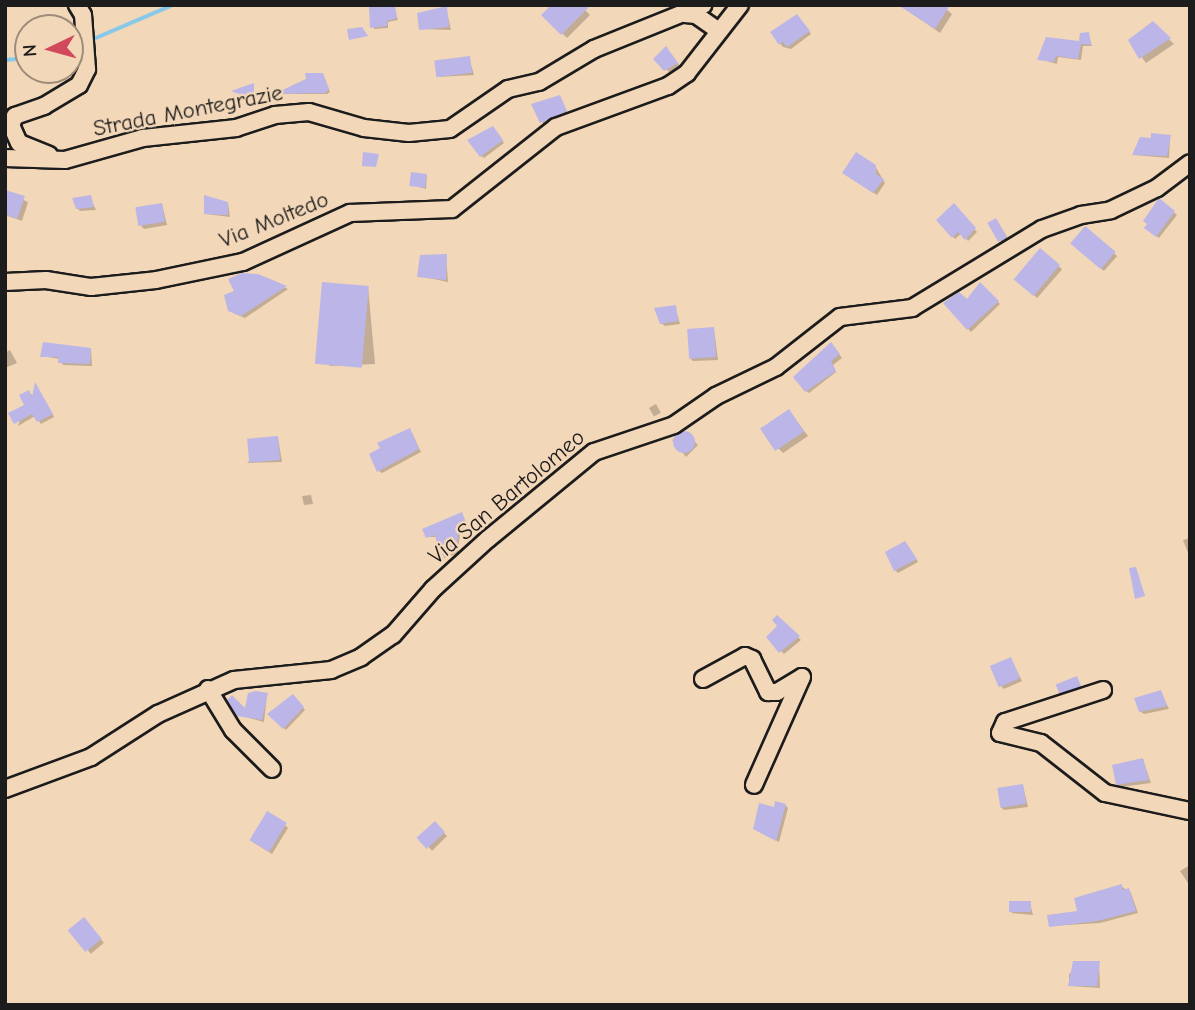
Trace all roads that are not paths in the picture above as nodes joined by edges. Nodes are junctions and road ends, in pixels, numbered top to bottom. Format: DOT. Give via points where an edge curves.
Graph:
graph roads {
  1 [pos="77,5"];
  2 [pos="703,5"];
  3 [pos="740,5"];
  4 [pos="685,14"];
  5 [pos="719,31"];
  6 [pos="5,158"];
  7 [pos="65,160"];
  8 [pos="1190,163"];
  9 [pos="5,282"];
  10 [pos="704,679"];
  11 [pos="208,689"];
  12 [pos="1103,690"];
  13 [pos="272,769"];
  14 [pos="754,785"];
  15 [pos="5,789"];
  16 [pos="1190,811"];
  1 -- 7 [label="street" via="84,26 87,69 72,92 24,111 10,125 13,135 28,149"];
  2 -- 4 [label="street, Strada Montegrazie"];
  3 -- 5 [label="street, Via Moltedo"];
  4 -- 5 [label="street" via="696,15"];
  4 -- 7 [label="street, Strada Montegrazie" via="594,49 539,82 508,89 450,129 409,133 364,128 309,112 275,115 236,128 143,138"];
  5 -- 9 [label="street, Via Moltedo" via="687,73 668,86 556,127 452,209 350,213 243,262 156,280 91,287 46,280"];
  6 -- 7 [label="street, Strada Montegrazie"];
  8 -- 11 [label="street, Via San Bartolomeo" via="1157,188 1119,206 1042,229 912,308 840,317 776,368 716,396 674,425 594,452 433,589 393,635 361,657 331,670 234,680"];
  10 -- 14 [label="street" via="745,656 752,659 768,692 777,692 802,677"];
  11 -- 13 [label="street" via="233,730"];
  11 -- 15 [label="street, Via San Bartolomeo" via="158,714 91,757"];
  12 -- 16 [label="street" via="1005,722 1000,733 1041,743 1105,793"];
}
